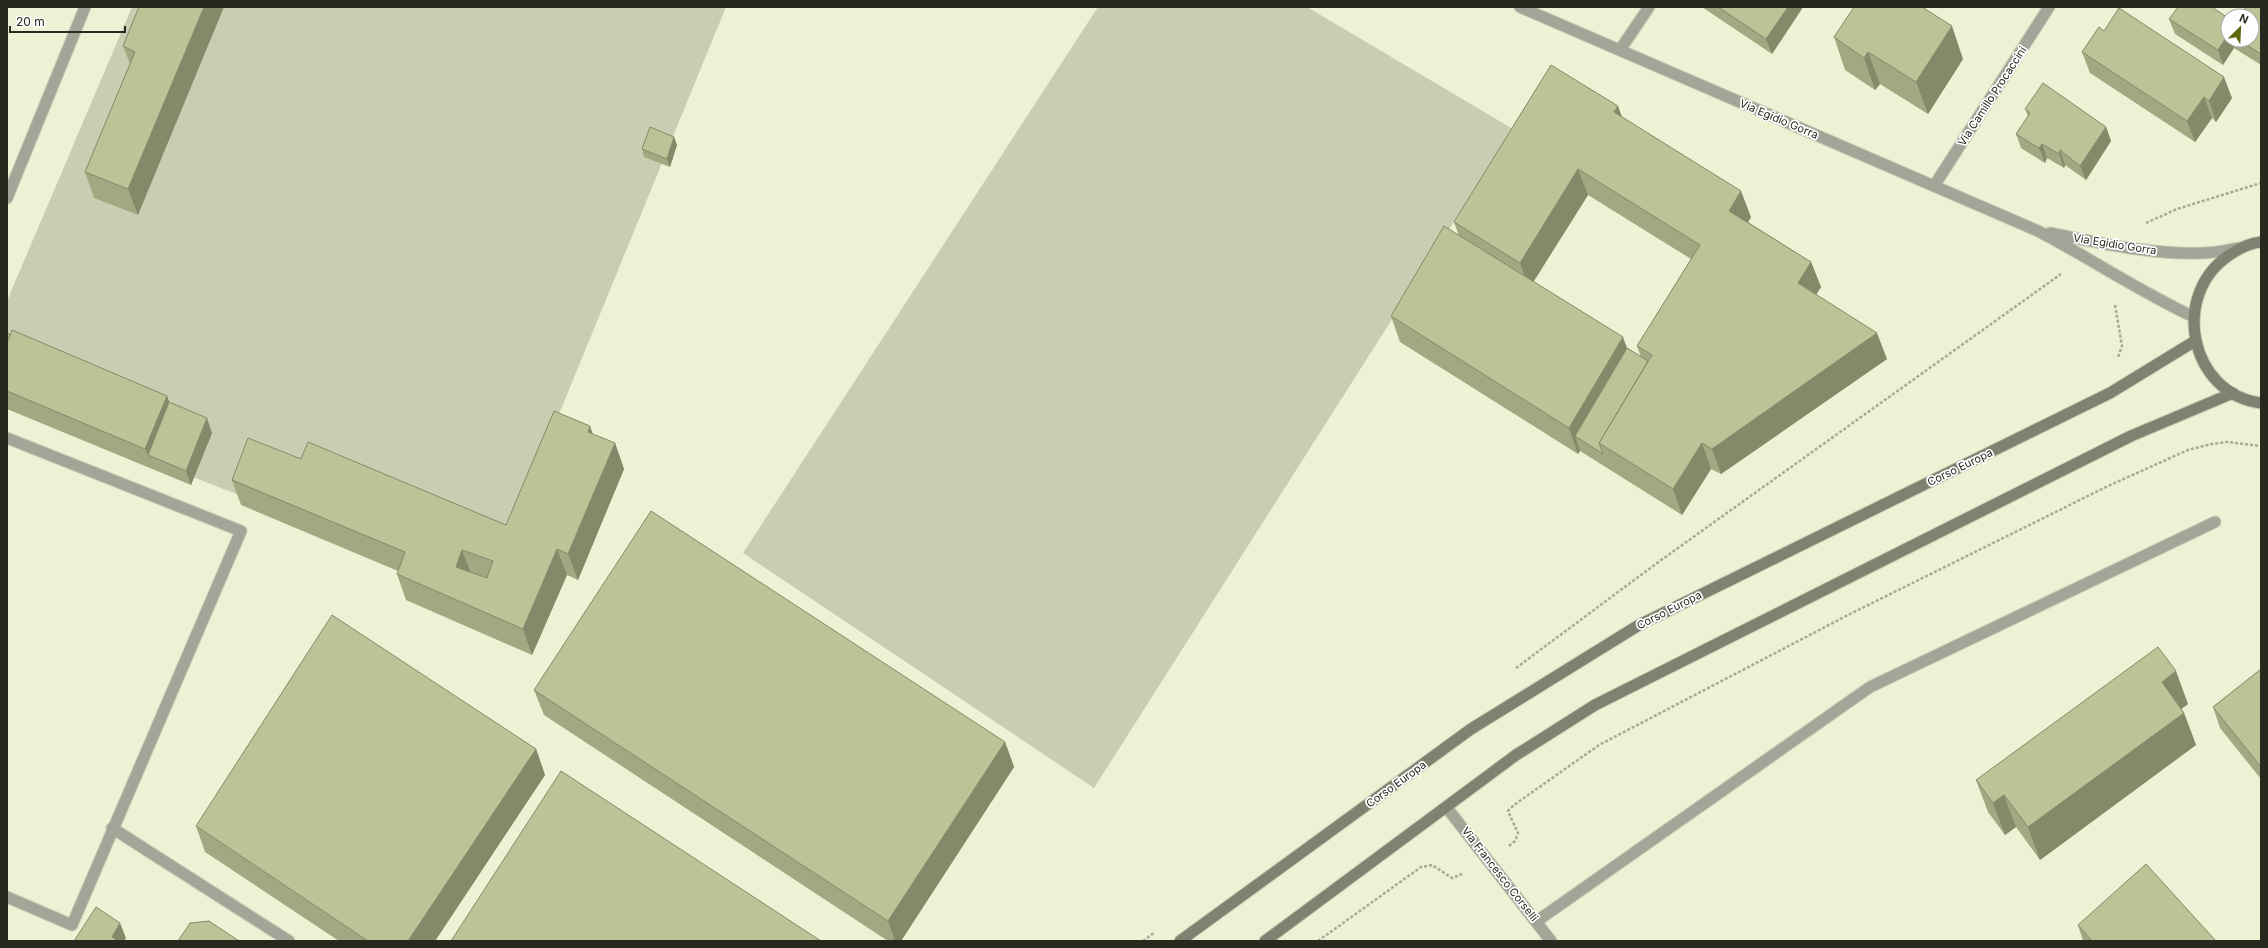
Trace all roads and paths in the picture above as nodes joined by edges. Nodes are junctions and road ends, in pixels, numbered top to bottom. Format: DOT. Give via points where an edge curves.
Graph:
graph roads {
  1 [pos="85,7"];
  2 [pos="1520,7"];
  3 [pos="1649,7"];
  4 [pos="2049,7"];
  5 [pos="1620,50"];
  6 [pos="2261,183"];
  7 [pos="1934,186"];
  8 [pos="7,198"];
  9 [pos="2142,224"];
  10 [pos="2038,231"];
  11 [pos="2261,242"];
  12 [pos="2240,248"];
  13 [pos="2064,272"];
  14 [pos="2112,299"];
  15 [pos="2194,317"];
  16 [pos="2195,341"];
  17 [pos="2117,359"];
  18 [pos="2233,393"];
  19 [pos="2261,403"];
  20 [pos="7,438"];
  21 [pos="2261,446"];
  22 [pos="2216,522"];
  23 [pos="1511,672"];
  24 [pos="1447,808"];
  25 [pos="112,828"];
  26 [pos="1509,846"];
  27 [pos="1462,874"];
  28 [pos="7,897"];
  29 [pos="1537,921"];
  30 [pos="1156,932"];
  31 [pos="289,941"];
  32 [pos="1143,941"];
  33 [pos="1180,941"];
  34 [pos="1265,941"];
  35 [pos="1318,941"];
  36 [pos="1551,941"];
  1 -- 8 [label="street"];
  2 -- 5 [label="street, Via Egidio Gorra"];
  3 -- 5 [label="street"];
  4 -- 7 [label="street, Via Camillo Procaccini"];
  5 -- 7 [label="street, Via Egidio Gorra"];
  6 -- 9 [label="path" via="2177,209"];
  7 -- 10 [label="street, Via Egidio Gorra"];
  10 -- 12 [label="street, Via Egidio Gorra" via="2136,250 2171,253 2204,253"];
  10 -- 15 [label="street, Via Egidio Gorra" via="2088,257 2163,303"];
  11 -- 12 [label="main road"];
  12 -- 15 [label="main road" via="2222,260 2207,276 2198,296"];
  13 -- 23 [label="path" via="1657,563"];
  14 -- 17 [label="path" via="2119,318 2122,346"];
  15 -- 16 [label="main road"];
  16 -- 18 [label="main road" via="2203,362"];
  16 -- 33 [label="main road, Corso Europa" via="2110,393 1639,625 1471,729"];
  18 -- 19 [label="main road"];
  18 -- 24 [label="main road" via="2131,436 1595,705 1516,755"];
  20 -- 25 [label="street" via="241,531"];
  21 -- 26 [label="path" via="2228,442 2188,450 2108,486 1850,614 1599,745 1508,811 1518,833 1515,841"];
  22 -- 29 [label="street" via="1870,687"];
  24 -- 29 [label="street, Via Francesco Corselli"];
  24 -- 34 [label="main road"];
  25 -- 28 [label="street" via="72,925"];
  25 -- 31 [label="street"];
  27 -- 35 [label="path" via="1452,878 1432,865 1421,867"];
  29 -- 36 [label="street, Via Francesco Corselli"];
  30 -- 32 [label="path"];
}
